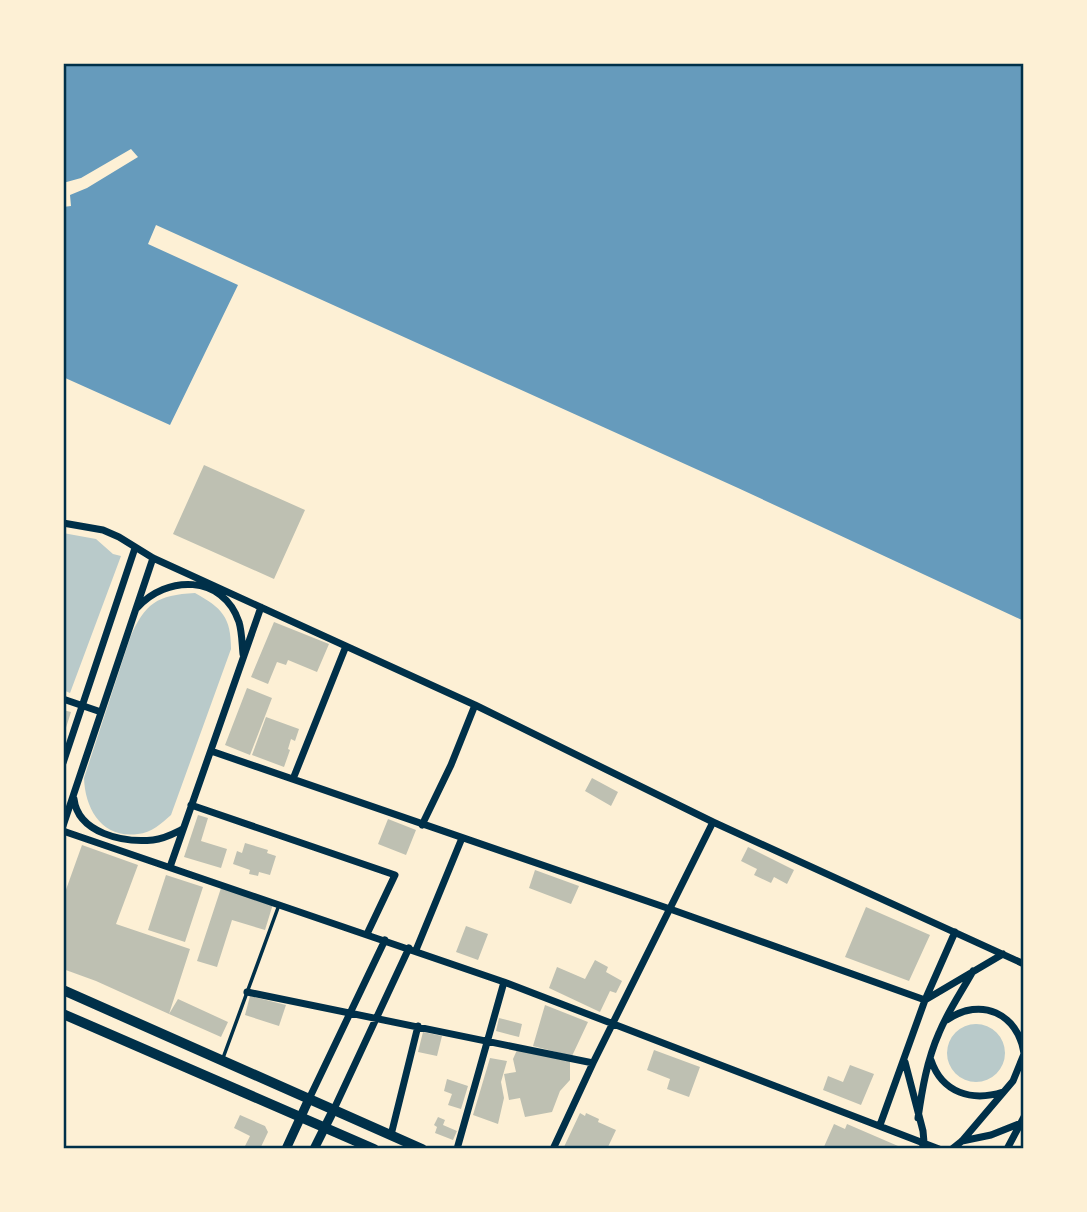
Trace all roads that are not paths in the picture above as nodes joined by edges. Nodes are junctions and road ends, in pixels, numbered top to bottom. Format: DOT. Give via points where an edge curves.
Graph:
graph roads {
  1 [pos="63,523"];
  2 [pos="135,548"];
  3 [pos="153,558"];
  4 [pos="261,607"];
  5 [pos="131,619"];
  6 [pos="346,646"];
  7 [pos="243,659"];
  8 [pos="63,699"];
  9 [pos="475,705"];
  10 [pos="82,706"];
  11 [pos="100,712"];
  12 [pos="211,751"];
  13 [pos="63,763"];
  14 [pos="293,779"];
  15 [pos="73,795"];
  16 [pos="191,805"];
  17 [pos="713,822"];
  18 [pos="422,825"];
  19 [pos="63,828"];
  20 [pos="184,828"];
  21 [pos="463,838"];
  22 [pos="170,867"];
  23 [pos="279,904"];
  24 [pos="670,909"];
  25 [pos="955,932"];
  26 [pos="367,934"];
  27 [pos="385,940"];
  28 [pos="413,949"];
  29 [pos="1003,954"];
  30 [pos="1024,964"];
  31 [pos="974,970"];
  32 [pos="504,982"];
  33 [pos="63,990"];
  34 [pos="247,992"];
  35 [pos="925,1000"];
  36 [pos="350,1012"];
  37 [pos="63,1014"];
  38 [pos="377,1018"];
  39 [pos="944,1022"];
  40 [pos="614,1025"];
  41 [pos="418,1026"];
  42 [pos="488,1040"];
  43 [pos="1024,1054"];
  44 [pos="930,1059"];
  45 [pos="222,1060"];
  46 [pos="904,1060"];
  47 [pos="593,1063"];
  48 [pos="1003,1092"];
  49 [pos="309,1099"];
  50 [pos="334,1109"];
  51 [pos="300,1118"];
  52 [pos="918,1118"];
  53 [pos="1022,1120"];
  54 [pos="880,1125"];
  55 [pos="325,1127"];
  56 [pos="391,1135"];
  57 [pos="962,1141"];
  58 [pos="923,1146"];
  59 [pos="1010,1147"];
  60 [pos="286,1149"];
  61 [pos="314,1149"];
  62 [pos="374,1149"];
  63 [pos="422,1149"];
  64 [pos="457,1149"];
  65 [pos="553,1149"];
  66 [pos="939,1149"];
  67 [pos="953,1149"];
  1 -- 2 [label="street" via="103,530"];
  2 -- 3 [label="street"];
  2 -- 10 [label="street"];
  3 -- 4 [label="street"];
  3 -- 5 [label="street"];
  4 -- 6 [label="street"];
  4 -- 7 [label="street"];
  5 -- 7 [label="street" via="138,606 165,587 206,586 221,595 239,621"];
  5 -- 11 [label="street"];
  6 -- 9 [label="street"];
  6 -- 14 [label="street"];
  7 -- 12 [label="street"];
  8 -- 10 [label="street"];
  9 -- 17 [label="street"];
  9 -- 18 [label="street"];
  10 -- 11 [label="street"];
  10 -- 13 [label="street"];
  11 -- 15 [label="street"];
  12 -- 14 [label="street"];
  12 -- 16 [label="street"];
  14 -- 18 [label="street"];
  15 -- 19 [label="street"];
  15 -- 20 [label="street" via="83,822 111,836 152,840"];
  16 -- 20 [label="street"];
  16 -- 26 [label="street" via="395,876"];
  17 -- 24 [label="street"];
  17 -- 25 [label="street"];
  18 -- 21 [label="street"];
  19 -- 22 [label="street"];
  20 -- 22 [label="street"];
  21 -- 24 [label="street"];
  21 -- 28 [label="street"];
  22 -- 23 [label="street"];
  23 -- 26 [label="street"];
  23 -- 34 [label="lane"];
  24 -- 35 [label="street"];
  24 -- 40 [label="street"];
  25 -- 29 [label="street"];
  25 -- 35 [label="street"];
  26 -- 27 [label="street"];
  27 -- 28 [label="street"];
  27 -- 36 [label="street"];
  28 -- 32 [label="street"];
  28 -- 38 [label="street"];
  29 -- 30 [label="street"];
  29 -- 31 [label="street"];
  31 -- 35 [label="street"];
  31 -- 39 [label="street"];
  32 -- 40 [label="street"];
  32 -- 42 [label="street"];
  33 -- 45 [label="main road"];
  34 -- 36 [label="street"];
  34 -- 45 [label="lane"];
  35 -- 46 [label="street"];
  36 -- 38 [label="street"];
  36 -- 49 [label="street"];
  37 -- 51 [label="main road"];
  38 -- 41 [label="street"];
  38 -- 50 [label="street"];
  39 -- 43 [label="street" via="971,1009 988,1010 1014,1026"];
  39 -- 44 [label="street"];
  40 -- 47 [label="street"];
  40 -- 54 [label="street"];
  41 -- 42 [label="street"];
  41 -- 56 [label="street"];
  42 -- 47 [label="street"];
  42 -- 64 [label="street"];
  43 -- 48 [label="street"];
  44 -- 48 [label="street" via="937,1075 959,1093 982,1097"];
  44 -- 52 [label="street"];
  45 -- 49 [label="main road"];
  46 -- 52 [label="street"];
  46 -- 54 [label="street"];
  47 -- 65 [label="street"];
  48 -- 57 [label="street"];
  49 -- 50 [label="main road"];
  49 -- 51 [label="street"];
  50 -- 55 [label="street"];
  50 -- 56 [label="main road"];
  51 -- 55 [label="main road"];
  51 -- 60 [label="street"];
  52 -- 58 [label="street"];
  53 -- 57 [label="street" via="991,1135"];
  53 -- 59 [label="street"];
  54 -- 58 [label="street"];
  55 -- 61 [label="street"];
  55 -- 62 [label="main road"];
  56 -- 63 [label="main road"];
  57 -- 67 [label="street"];
  58 -- 66 [label="street"];
}
